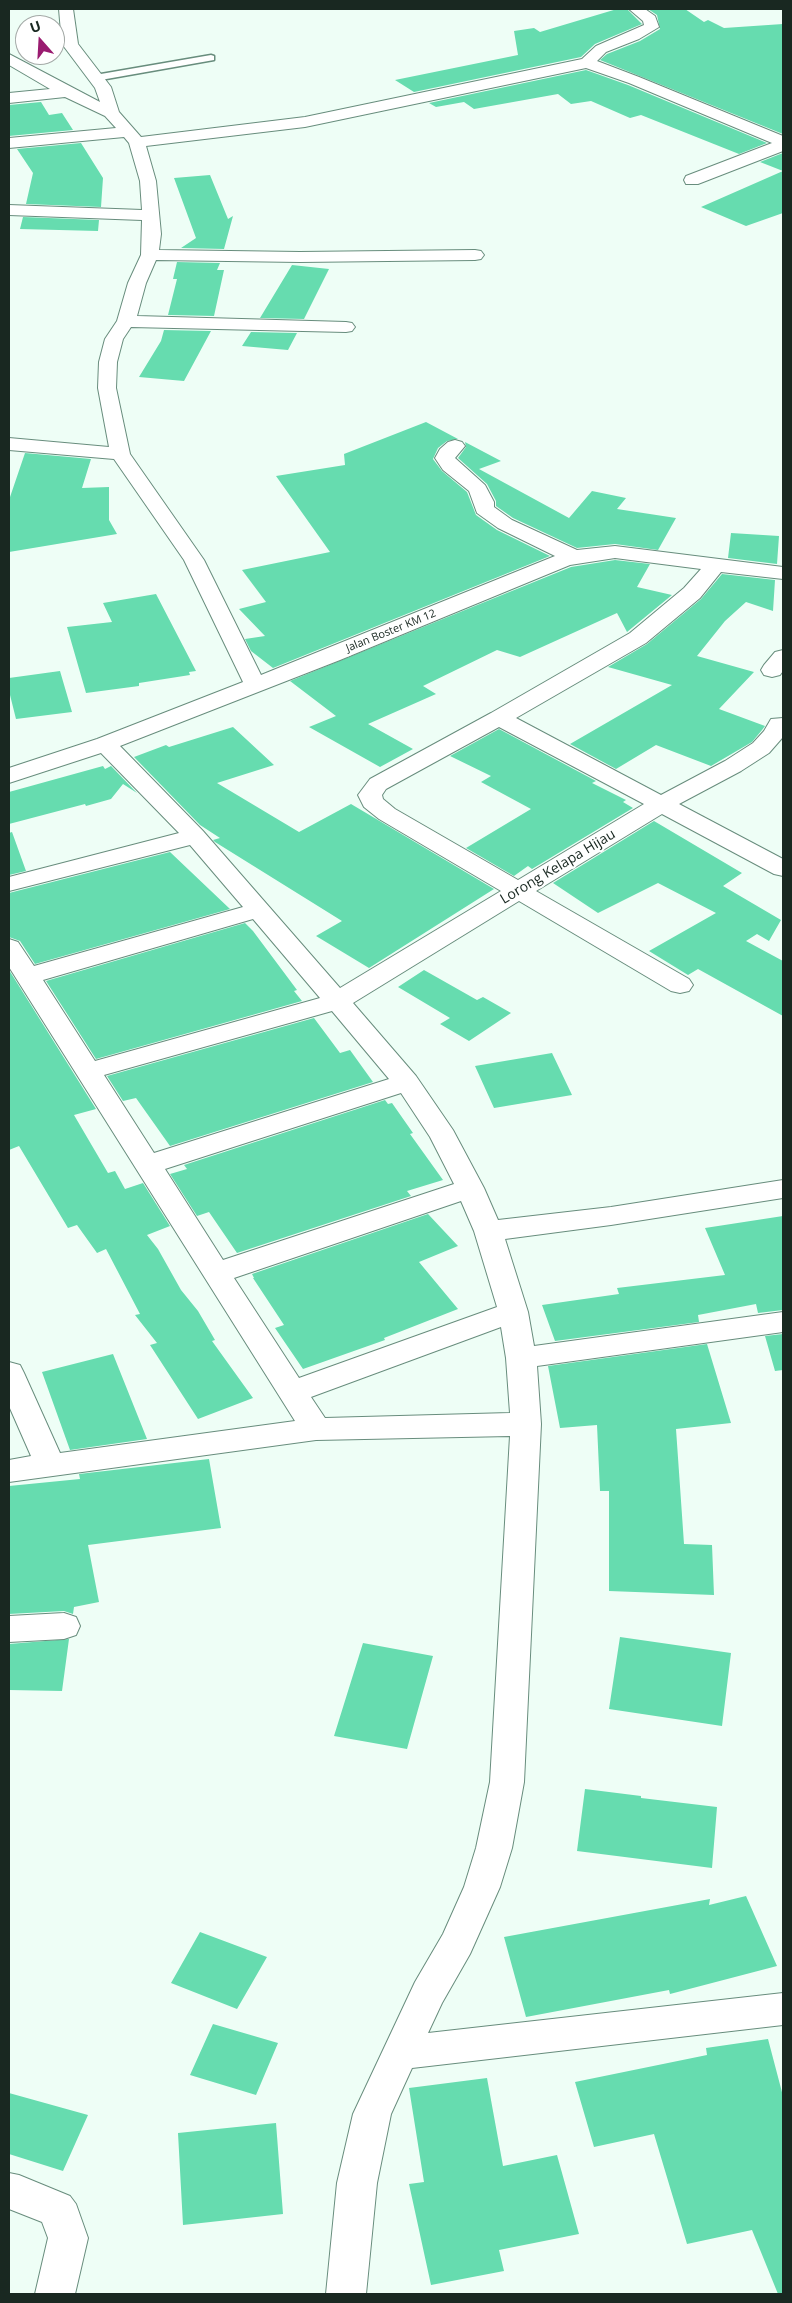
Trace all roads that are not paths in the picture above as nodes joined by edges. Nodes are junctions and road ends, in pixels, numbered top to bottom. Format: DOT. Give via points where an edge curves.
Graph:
graph roads {
  1 [pos="66,9"];
  2 [pos="636,9"];
  3 [pos="211,58"];
  4 [pos="9,59"];
  5 [pos="587,63"];
  6 [pos="17,70"];
  7 [pos="95,78"];
  8 [pos="67,92"];
  9 [pos="9,98"];
  10 [pos="110,113"];
  11 [pos="133,137"];
  12 [pos="9,143"];
  13 [pos="783,143"];
  14 [pos="692,180"];
  15 [pos="9,210"];
  16 [pos="151,215"];
  17 [pos="150,255"];
  18 [pos="475,255"];
  19 [pos="126,321"];
  20 [pos="346,327"];
  21 [pos="9,444"];
  22 [pos="455,446"];
  23 [pos="120,454"];
  24 [pos="574,558"];
  25 [pos="715,566"];
  26 [pos="783,574"];
  27 [pos="255,685"];
  28 [pos="499,718"];
  29 [pos="779,724"];
  30 [pos="105,744"];
  31 [pos="9,776"];
  32 [pos="661,804"];
  33 [pos="195,836"];
  34 [pos="783,869"];
  35 [pos="9,884"];
  36 [pos="518,891"];
  37 [pos="259,910"];
  38 [pos="9,947"];
  39 [pos="27,976"];
  40 [pos="680,985"];
  41 [pos="337,1001"];
  42 [pos="88,1071"];
  43 [pos="407,1082"];
  44 [pos="148,1165"];
  45 [pos="470,1188"];
  46 [pos="783,1189"];
  47 [pos="488,1231"];
  48 [pos="217,1274"];
  49 [pos="513,1312"];
  50 [pos="783,1322"];
  51 [pos="521,1358"];
  52 [pos="9,1373"];
  53 [pos="292,1392"];
  54 [pos="526,1424"];
  55 [pos="316,1429"];
  56 [pos="51,1466"];
  57 [pos="9,1471"];
  58 [pos="64,1626"];
  59 [pos="9,1629"];
  60 [pos="783,2009"];
  61 [pos="400,2053"];
  62 [pos="9,2191"];
  63 [pos="55,2294"];
  64 [pos="346,2294"];
  1 -- 7 [label="street" via="70,44"];
  2 -- 5 [label="street" via="650,20 652,27 601,49"];
  3 -- 7 [label="lane"];
  4 -- 6 [label="street"];
  5 -- 11 [label="street" via="305,122"];
  5 -- 13 [label="street"];
  6 -- 8 [label="street"];
  7 -- 10 [label="street" via="103,87"];
  8 -- 9 [label="street"];
  8 -- 10 [label="street"];
  10 -- 11 [label="street"];
  11 -- 12 [label="street"];
  11 -- 16 [label="street" via="148,181"];
  13 -- 14 [label="street"];
  15 -- 16 [label="street"];
  16 -- 17 [label="street"];
  17 -- 18 [label="street"];
  17 -- 19 [label="street" via="137,283"];
  19 -- 20 [label="street"];
  19 -- 23 [label="street" via="114,339 108,362 107,388"];
  21 -- 23 [label="street"];
  22 -- 24 [label="street" via="445,458 478,489 484,509 505,524"];
  23 -- 27 [label="street" via="194,560"];
  24 -- 25 [label="street, Jalan Boster KM 12" via="614,552"];
  24 -- 27 [label="street, Jalan Boster KM 12"];
  25 -- 26 [label="street, Jalan Boster KM 12"];
  25 -- 28 [label="street" via="692,593 638,638"];
  27 -- 30 [label="street, Jalan Boster KM 12"];
  28 -- 32 [label="street"];
  28 -- 36 [label="street" via="378,784 370,795 372,802 387,814"];
  29 -- 32 [label="street, Lorong Kelapa Hijau" via="761,748 734,766"];
  30 -- 31 [label="street, Jalan Boster KM 12"];
  30 -- 33 [label="street"];
  32 -- 34 [label="street"];
  32 -- 36 [label="street, Lorong Kelapa Hijau"];
  33 -- 35 [label="street"];
  33 -- 37 [label="street"];
  36 -- 40 [label="street"];
  36 -- 41 [label="street, Lorong Kelapa Hijau"];
  37 -- 39 [label="street"];
  37 -- 41 [label="street"];
  38 -- 39 [label="street"];
  39 -- 42 [label="street"];
  41 -- 42 [label="street, Lorong Kelapa Hijau"];
  41 -- 43 [label="street"];
  42 -- 44 [label="street"];
  43 -- 44 [label="street"];
  43 -- 45 [label="street" via="443,1136"];
  44 -- 48 [label="street"];
  45 -- 47 [label="street"];
  45 -- 48 [label="street"];
  46 -- 47 [label="street"];
  47 -- 49 [label="street"];
  48 -- 53 [label="street"];
  49 -- 51 [label="street"];
  49 -- 53 [label="street"];
  50 -- 51 [label="street"];
  51 -- 54 [label="street"];
  52 -- 56 [label="street"];
  53 -- 55 [label="street"];
  54 -- 55 [label="street"];
  54 -- 61 [label="street" via="507,1782 494,1848 482,1886 457,1943 428,1993"];
  55 -- 56 [label="street"];
  56 -- 57 [label="street"];
  58 -- 59 [label="street"];
  60 -- 61 [label="street"];
  61 -- 64 [label="street" via="372,2114 357,2183"];
  62 -- 63 [label="street" via="51,2206 62,2217 68,2238"];
}
